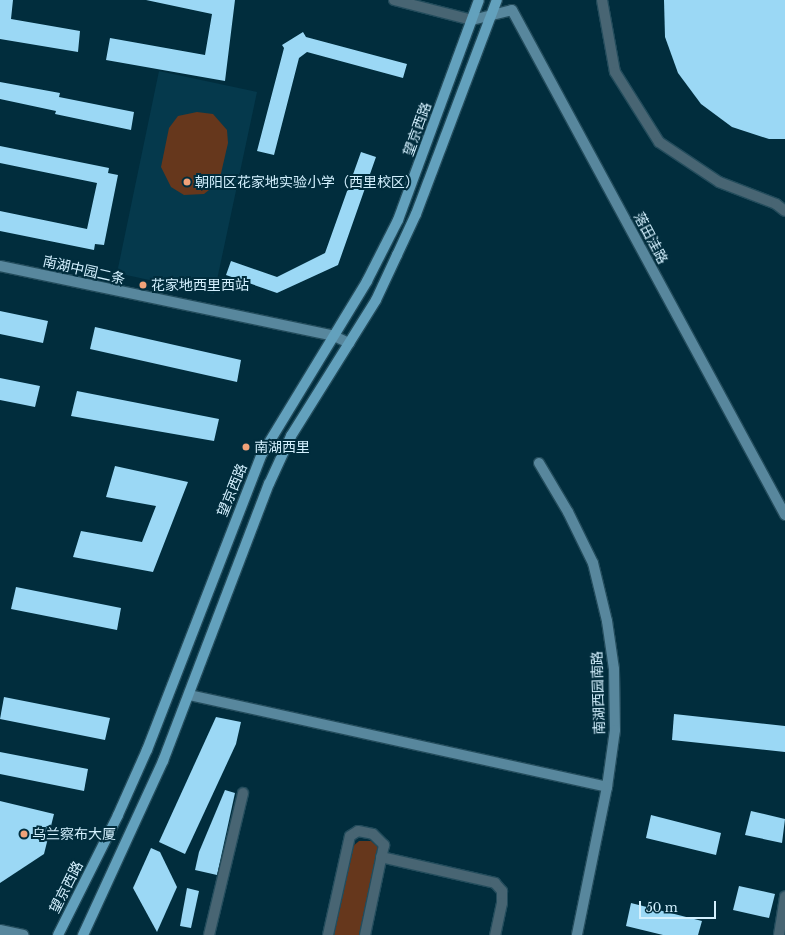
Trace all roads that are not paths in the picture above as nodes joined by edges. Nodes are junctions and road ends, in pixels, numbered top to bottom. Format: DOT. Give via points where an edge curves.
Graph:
graph roads {
  1 [pos="394,0"];
  2 [pos="479,0"];
  3 [pos="497,0"];
  4 [pos="602,0"];
  5 [pos="490,16"];
  6 [pos="472,20"];
  7 [pos="785,212"];
  8 [pos="0,266"];
  9 [pos="334,336"];
  10 [pos="349,342"];
  11 [pos="539,463"];
  12 [pos="785,515"];
  13 [pos="189,695"];
  14 [pos="607,787"];
  15 [pos="243,793"];
  16 [pos="381,857"];
  17 [pos="785,896"];
  18 [pos="0,930"];
  19 [pos="22,935"];
  20 [pos="58,935"];
  21 [pos="83,935"];
  22 [pos="209,935"];
  23 [pos="328,935"];
  24 [pos="365,935"];
  25 [pos="495,935"];
  26 [pos="577,935"];
  27 [pos="779,935"];
  1 -- 6 [label="street"];
  2 -- 6 [label="main road, 望京西路"];
  3 -- 5 [label="main road, 望京西路"];
  4 -- 7 [label="street" via="615,72 658,142 719,182 776,204"];
  5 -- 6 [label="street, 落田洼路"];
  5 -- 10 [label="main road, 望京西路" via="416,214 376,300"];
  5 -- 12 [label="street, 落田洼路" via="512,10"];
  6 -- 9 [label="main road, 望京西路" via="398,220 367,281"];
  8 -- 9 [label="street, 南湖中园二条"];
  9 -- 10 [label="street, 南湖中园二条"];
  9 -- 20 [label="main road, 望京西路" via="300,387 262,454 147,750 118,815"];
  10 -- 13 [label="main road, 望京西路" via="291,436 268,484"];
  11 -- 14 [label="street, 南湖西园南路" via="568,512 593,563 607,621 614,669 615,730"];
  13 -- 14 [label="street"];
  13 -- 21 [label="main road, 望京西路" via="136,824"];
  14 -- 26 [label="street, 南湖西园南路"];
  15 -- 22 [label="street"];
  16 -- 23 [label="street" via="384,845 373,834 358,832 350,836"];
  16 -- 24 [label="street"];
  16 -- 25 [label="street" via="495,883 502,891"];
  17 -- 27 [label="street"];
  18 -- 19 [label="street"];
}
